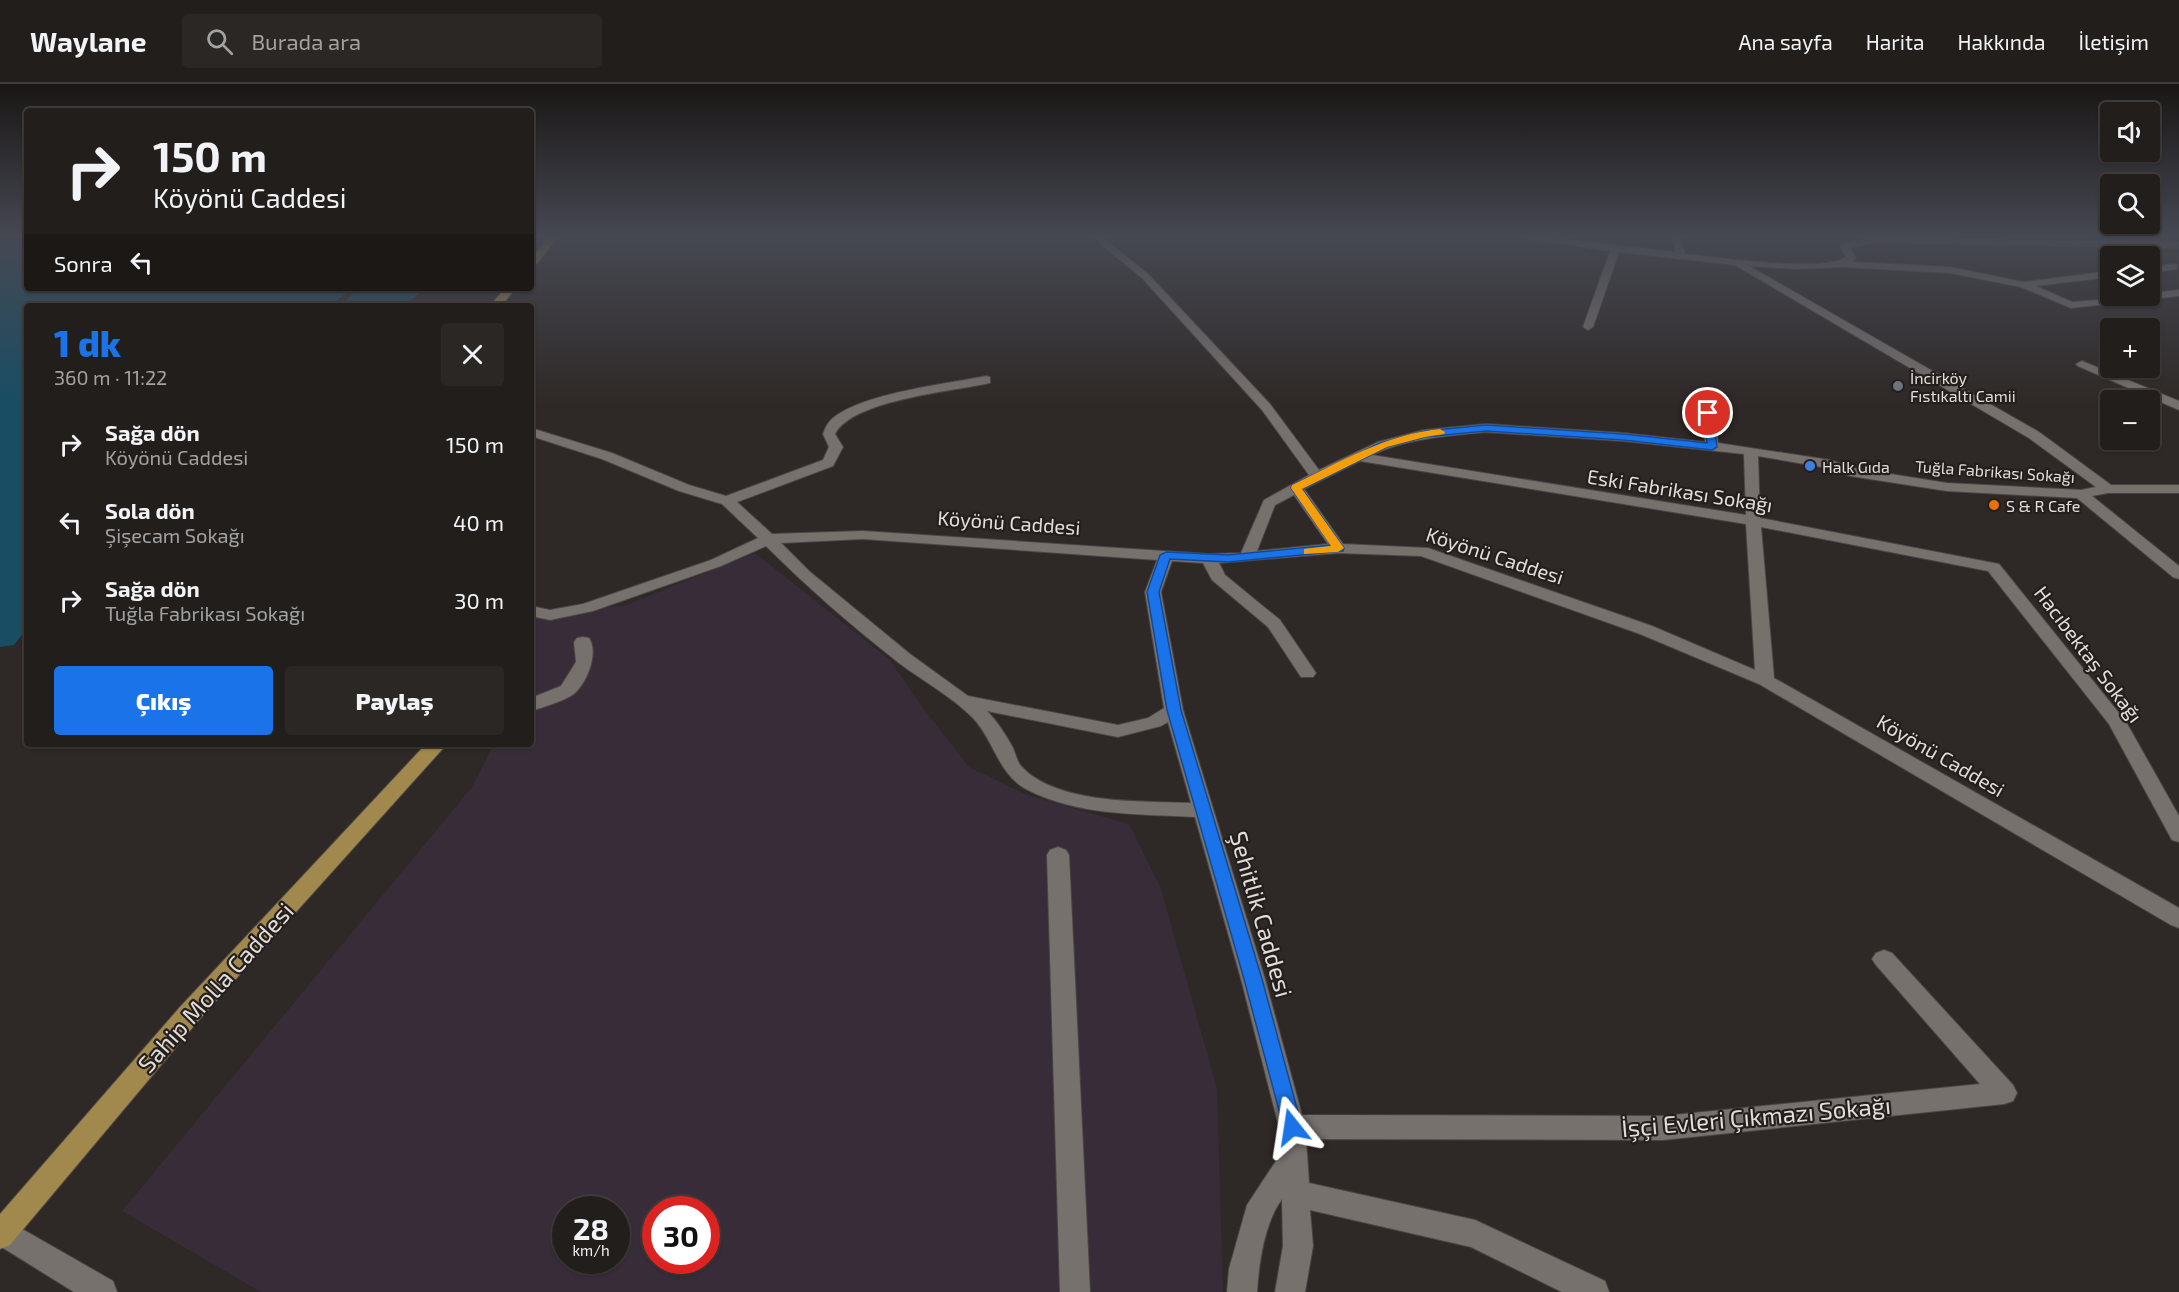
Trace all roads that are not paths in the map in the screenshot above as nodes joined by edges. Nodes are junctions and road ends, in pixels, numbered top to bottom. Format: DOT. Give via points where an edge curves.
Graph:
graph roads {
  1 [pos="1160,293"];
  2 [pos="1600,293"];
  3 [pos="1788,293"];
  4 [pos="2044,293"];
  5 [pos="2176,293"];
  6 [pos="1588,327"];
  7 [pos="2082,364"];
  8 [pos="986,380"];
  9 [pos="1707,396"];
  10 [pos="2179,406"];
  11 [pos="534,433"];
  12 [pos="1712,447"];
  13 [pos="1751,451"];
  14 [pos="1359,457"];
  15 [pos="1317,476"];
  16 [pos="1296,488"];
  17 [pos="2108,489"];
  18 [pos="2179,489"];
  19 [pos="2081,494"];
  20 [pos="727,501"];
  21 [pos="1753,521"];
  22 [pos="768,539"];
  23 [pos="1338,548"];
  24 [pos="1166,555"];
  25 [pos="1247,557"];
  26 [pos="1209,559"];
  27 [pos="1993,567"];
  28 [pos="2179,574"];
  29 [pos="534,611"];
  30 [pos="583,642"];
  31 [pos="1307,673"];
  32 [pos="1765,680"];
  33 [pos="962,699"];
  34 [pos="534,704"];
  35 [pos="1174,710"];
  36 [pos="434,747"];
  37 [pos="1204,810"];
  38 [pos="2179,835"];
  39 [pos="1058,855"];
  40 [pos="2179,919"];
  41 [pos="1884,959"];
  42 [pos="1292,1127"];
  43 [pos="1293,1159"];
  44 [pos="1294,1193"];
  45 [pos="2,1234"];
  46 [pos="102,1292"];
  47 [pos="1075,1292"];
  48 [pos="1242,1292"];
  49 [pos="1290,1292"];
  50 [pos="1594,1292"];
  1 -- 15 [label="street" via="1266,407"];
  2 -- 6 [label="street"];
  3 -- 17 [label="street" via="2034,435"];
  4 -- 5 [label="street" via="2071,305"];
  7 -- 10 [label="street"];
  8 -- 20 [label="street" via="886,400 849,414 835,422 829,434 836,447 828,463"];
  9 -- 12 [label="street"];
  11 -- 20 [label="street"];
  12 -- 13 [label="street, Tuğla Fabrikası Sokağı"];
  12 -- 14 [label="street, Tuğla Fabrikası Sokağı" via="1486,428 1425,434 1383,445"];
  13 -- 19 [label="street, Tuğla Fabrikası Sokağı" via="1947,487"];
  13 -- 21 [label="street"];
  14 -- 15 [label="street, Tuğla Fabrikası Sokağı"];
  14 -- 21 [label="street, Eski Fabrikası Sokağı"];
  15 -- 16 [label="street, Tuğla Fabrikası Sokağı"];
  16 -- 23 [label="street"];
  16 -- 25 [label="street, Tuğla Fabrikası Sokağı" via="1269,503"];
  17 -- 18 [label="street, Tuğla Fabrikası Sokağı"];
  17 -- 19 [label="street, Tuğla Fabrikası Sokağı"];
  19 -- 28 [label="street"];
  20 -- 22 [label="street"];
  21 -- 27 [label="street, Eski Fabrikası Sokağı"];
  21 -- 32 [label="street"];
  22 -- 24 [label="street, Köyönü Caddesi" via="863,535"];
  22 -- 29 [label="street" via="716,563 587,608 550,615"];
  22 -- 33 [label="street" via="803,574 896,651"];
  23 -- 25 [label="street, Köyönü Caddesi"];
  23 -- 32 [label="street, Köyönü Caddesi" via="1423,551 1646,630"];
  24 -- 26 [label="street, Köyönü Caddesi"];
  24 -- 35 [label="street, Şehitlik Caddesi" via="1153,592"];
  25 -- 26 [label="street, Köyönü Caddesi"];
  26 -- 31 [label="street" via="1218,578 1274,624"];
  27 -- 38 [label="street, Hacıbektaş Sokağı" via="2117,722"];
  30 -- 34 [label="street" via="585,662 568,690"];
  32 -- 40 [label="street, Köyönü Caddesi"];
  33 -- 35 [label="street" via="1118,731 1154,722"];
  33 -- 37 [label="street" via="984,716 1012,768 1036,787 1068,798 1125,806"];
  35 -- 37 [label="street, Şehitlik Caddesi"];
  36 -- 45 [label="main road, Sahip Molla Caddesi" via="189,1014"];
  37 -- 42 [label="street, Şehitlik Caddesi"];
  39 -- 47 [label="street"];
  41 -- 42 [label="street, İşçi Evleri Çıkmazı Sokağı" via="2004,1093 1663,1128"];
  42 -- 43 [label="street, Şehitlik Caddesi"];
  43 -- 44 [label="street, Şehitlik Caddesi"];
  43 -- 48 [label="street" via="1261,1205"];
  44 -- 49 [label="street, Şehitlik Caddesi" via="1298,1246"];
  44 -- 50 [label="street" via="1475,1234"];
  45 -- 46 [label="street"];
}
